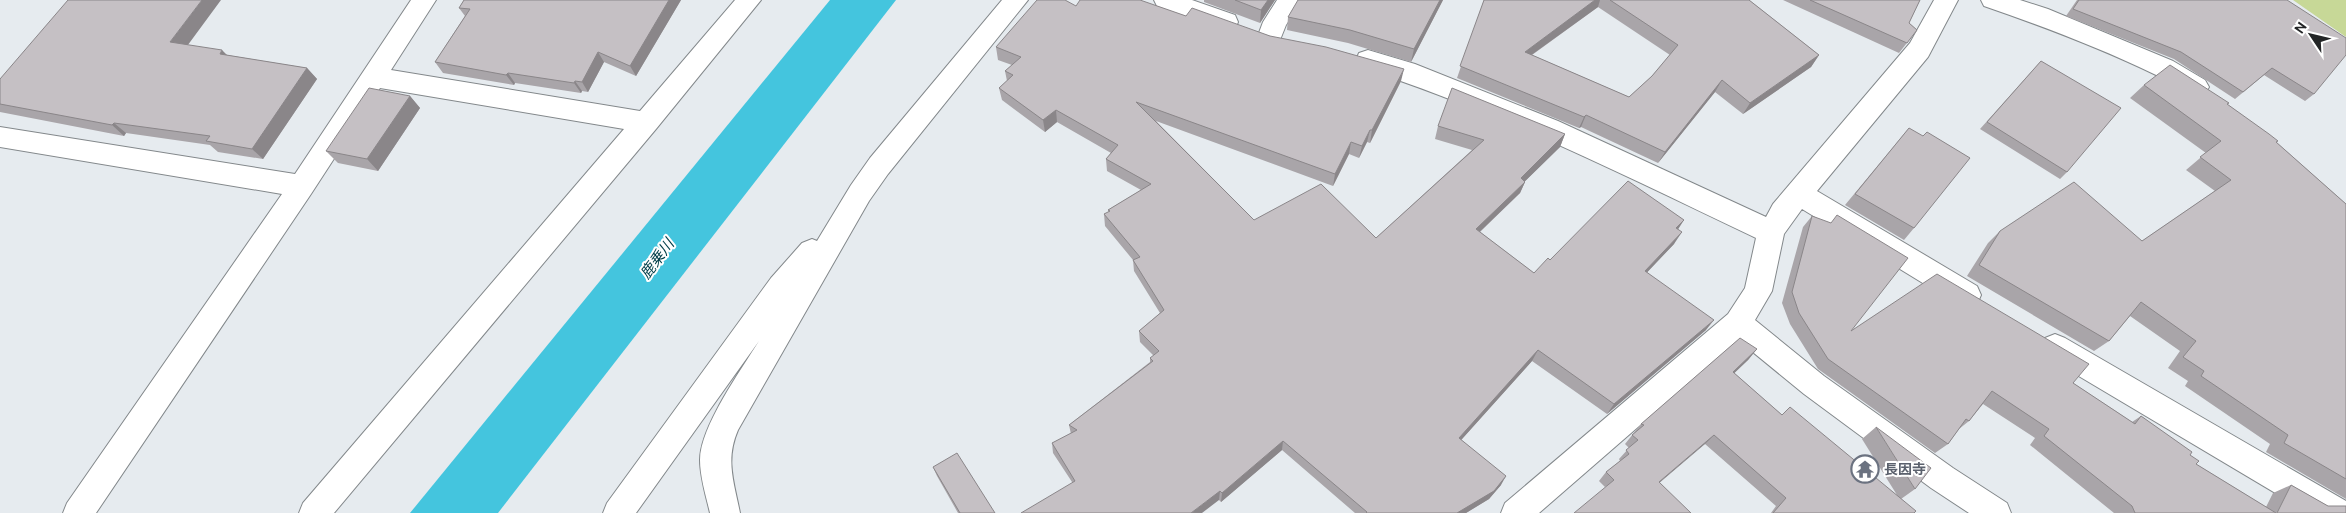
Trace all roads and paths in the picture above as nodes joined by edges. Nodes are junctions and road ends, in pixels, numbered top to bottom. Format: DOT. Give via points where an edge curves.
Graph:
graph roads {
  1 [pos="423,0"];
  2 [pos="749,0"];
  3 [pos="1016,0"];
  4 [pos="1166,0"];
  5 [pos="1290,0"];
  6 [pos="1946,0"];
  7 [pos="1993,0"];
  8 [pos="1269,38"];
  9 [pos="1296,43"];
  10 [pos="1342,53"];
  11 [pos="374,77"];
  12 [pos="2213,99"];
  13 [pos="647,122"];
  14 [pos="0,137"];
  15 [pos="302,186"];
  16 [pos="860,193"];
  17 [pos="1799,194"];
  18 [pos="1771,232"];
  19 [pos="1986,306"];
  20 [pos="1738,324"];
  21 [pos="2029,332"];
  22 [pos="78,513"];
  23 [pos="314,513"];
  24 [pos="618,513"];
  25 [pos="726,513"];
  26 [pos="1516,513"];
  27 [pos="1996,513"];
  28 [pos="2338,513"];
  1 -- 11 [label="street"];
  2 -- 13 [label="street"];
  3 -- 16 [label="street"];
  4 -- 8 [label="street"];
  5 -- 8 [label="street"];
  6 -- 17 [label="street" via="1919,50"];
  7 -- 12 [label="street" via="2164,68"];
  8 -- 9 [label="street"];
  10 -- 18 [label="street" via="1406,71 1549,128"];
  11 -- 13 [label="street"];
  11 -- 15 [label="street"];
  13 -- 23 [label="street"];
  14 -- 15 [label="street"];
  15 -- 22 [label="street"];
  16 -- 24 [label="street" via="781,287"];
  16 -- 25 [label="street" via="717,445 715,460"];
  17 -- 18 [label="street"];
  17 -- 19 [label="street"];
  18 -- 20 [label="street" via="1758,291"];
  20 -- 26 [label="street"];
  20 -- 27 [label="street" via="1814,385"];
  21 -- 28 [label="street"];
}
